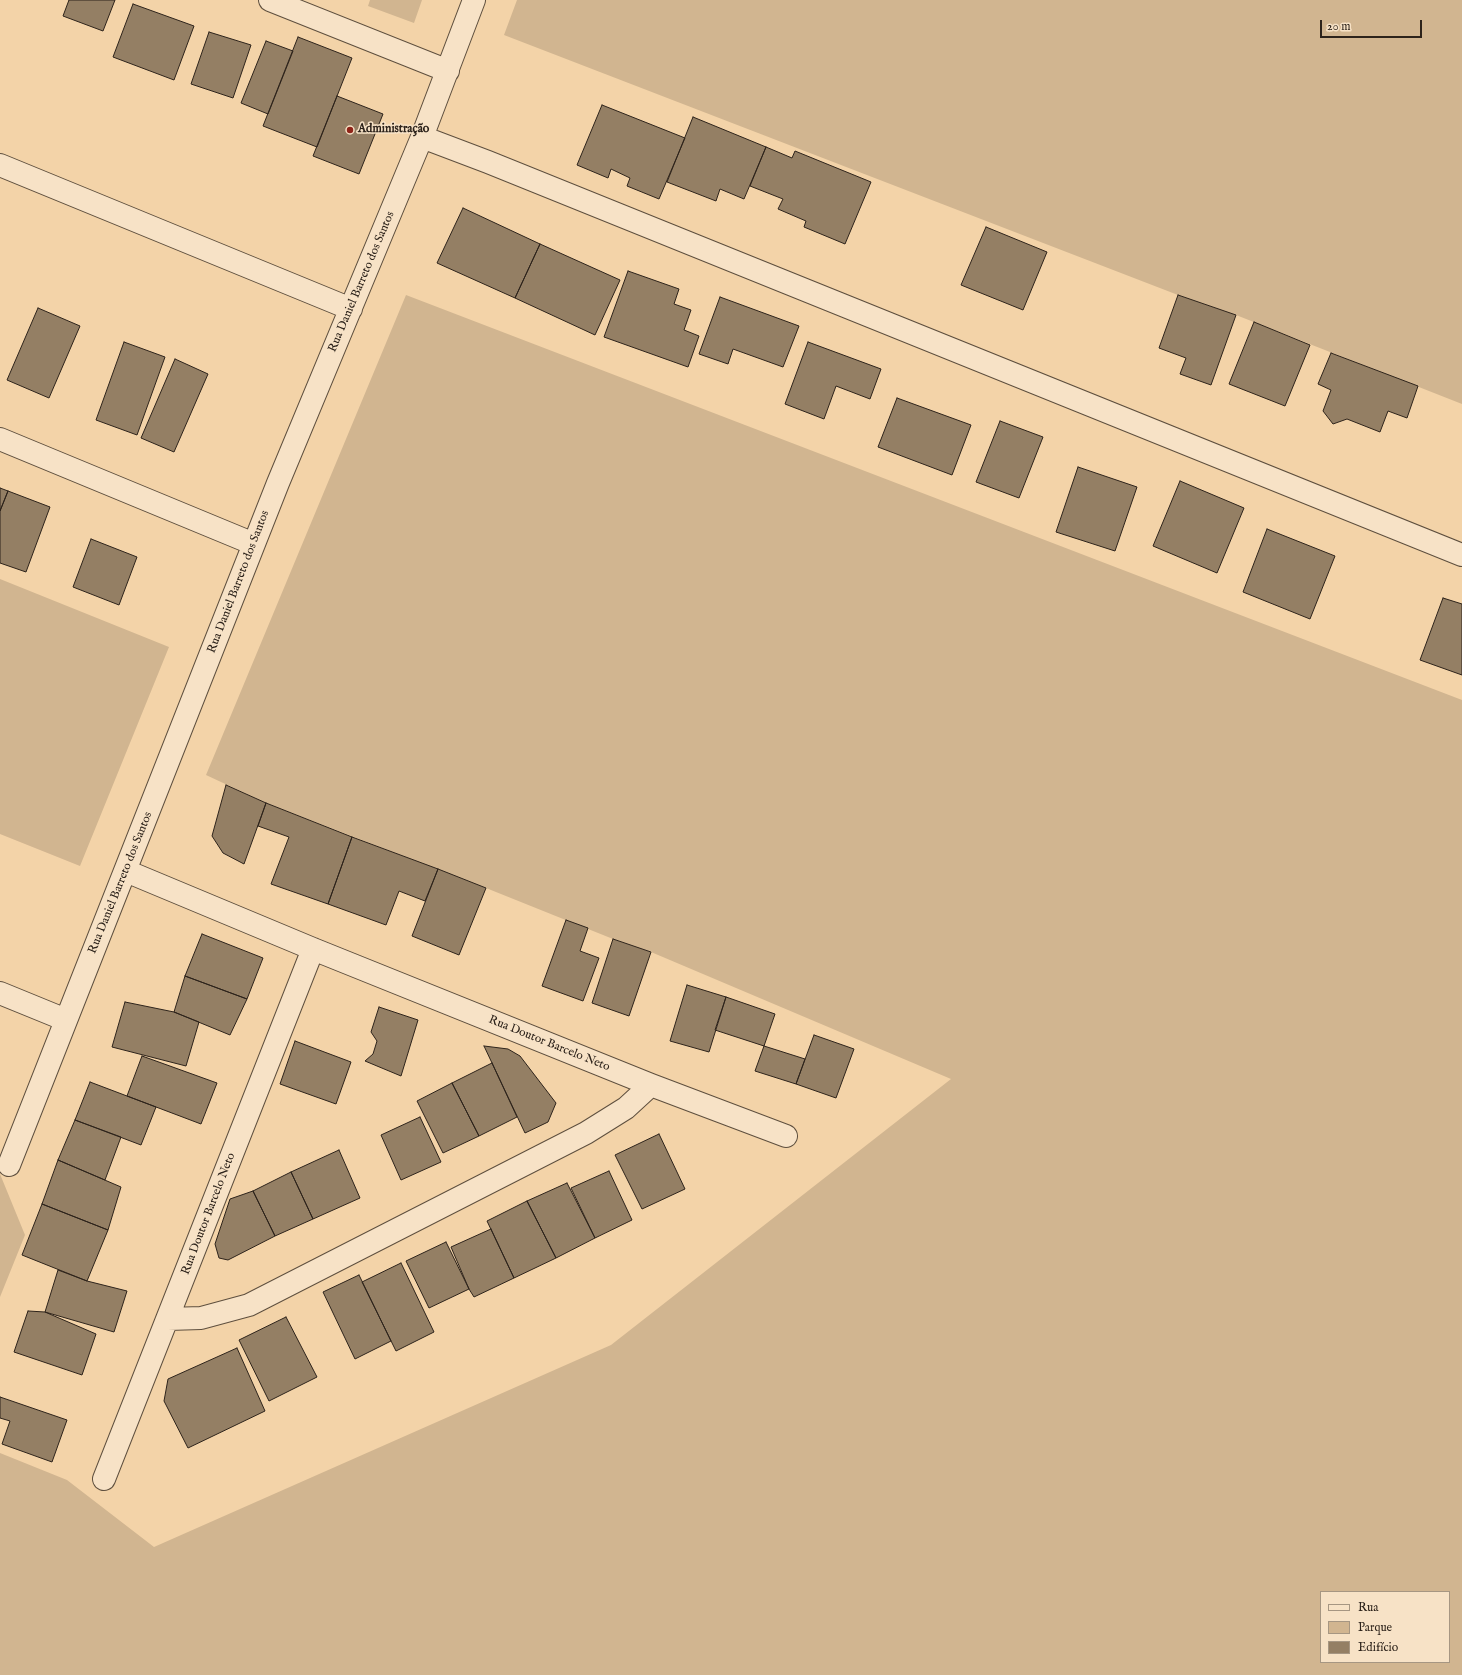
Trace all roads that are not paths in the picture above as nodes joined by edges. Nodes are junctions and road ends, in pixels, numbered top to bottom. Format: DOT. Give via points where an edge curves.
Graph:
graph roads {
  1 [pos="270,0"];
  2 [pos="474,0"];
  3 [pos="448,71"];
  4 [pos="422,137"];
  5 [pos="0,165"];
  6 [pos="350,309"];
  7 [pos="0,439"];
  8 [pos="254,544"];
  9 [pos="1462,555"];
  10 [pos="126,871"];
  11 [pos="313,949"];
  12 [pos="0,993"];
  13 [pos="66,1020"];
  14 [pos="652,1085"];
  15 [pos="786,1136"];
  16 [pos="10,1165"];
  17 [pos="168,1319"];
  18 [pos="104,1479"];
  1 -- 3 [label="street"];
  2 -- 3 [label="street, Rua Daniel Barreto dos Santos"];
  3 -- 4 [label="street, Rua Daniel Barreto dos Santos"];
  4 -- 6 [label="street, Rua Daniel Barreto dos Santos"];
  4 -- 9 [label="street"];
  5 -- 6 [label="street"];
  6 -- 8 [label="street, Rua Daniel Barreto dos Santos"];
  7 -- 8 [label="street"];
  8 -- 10 [label="street, Rua Daniel Barreto dos Santos"];
  10 -- 11 [label="street, Rua Doutor Barcelo Neto"];
  10 -- 13 [label="street, Rua Daniel Barreto dos Santos"];
  11 -- 14 [label="street, Rua Doutor Barcelo Neto"];
  11 -- 17 [label="street, Rua Doutor Barcelo Neto"];
  12 -- 13 [label="street"];
  13 -- 16 [label="street, Rua Daniel Barreto dos Santos"];
  14 -- 15 [label="street, Rua Doutor Barcelo Neto"];
  14 -- 17 [label="street" via="626,1108 586,1133 250,1305 201,1318"];
  17 -- 18 [label="street, Rua Doutor Barcelo Neto"];
}
